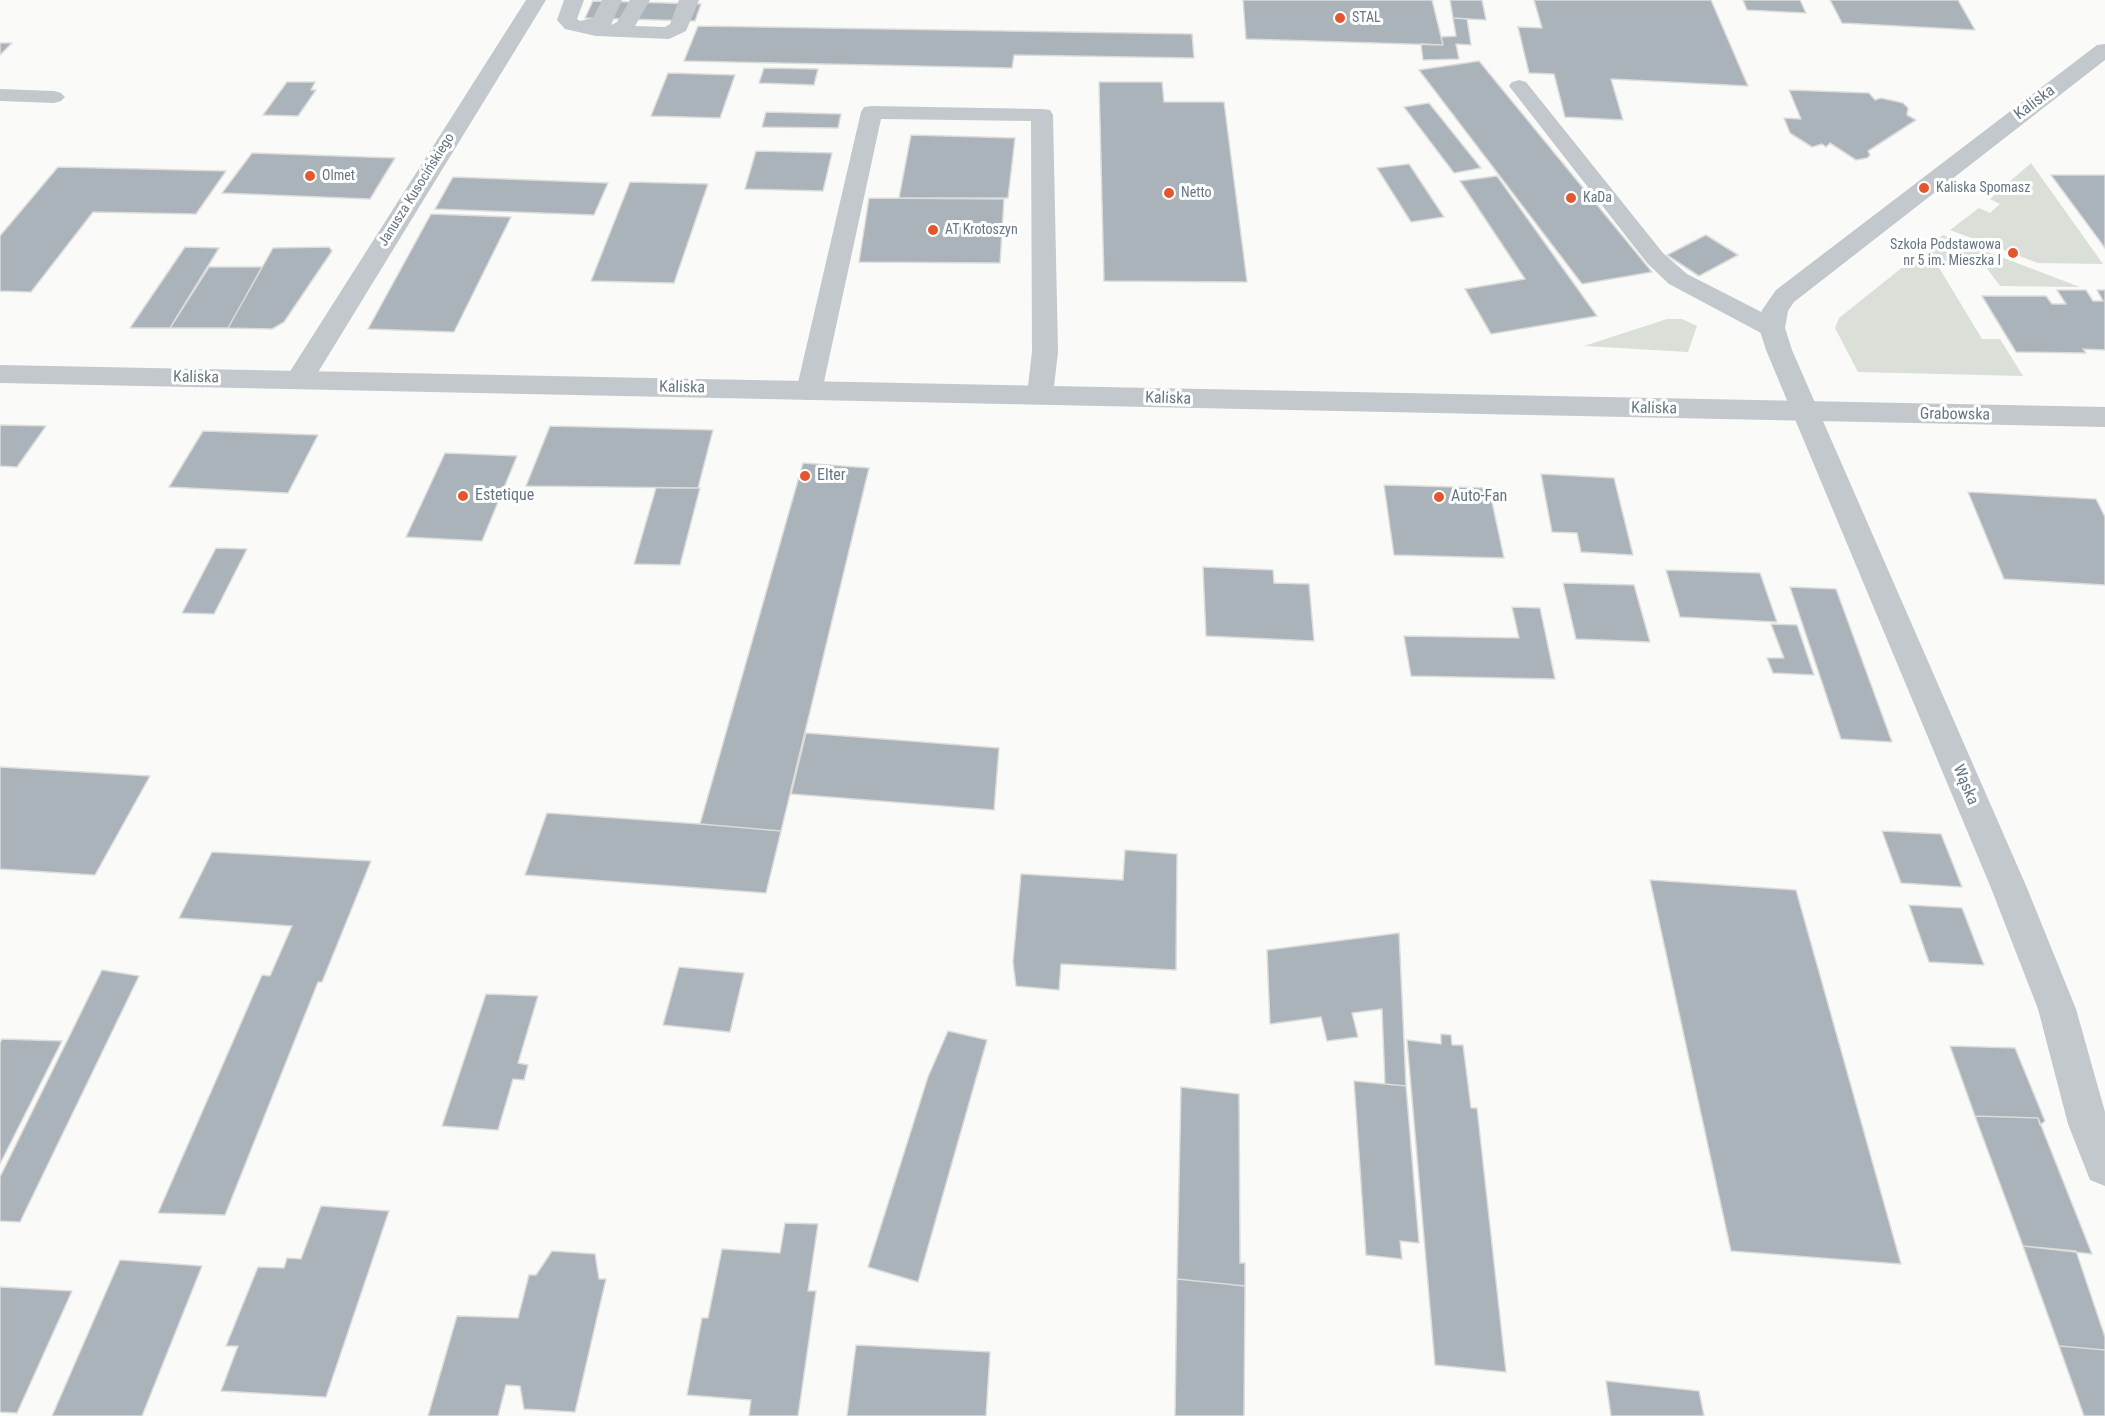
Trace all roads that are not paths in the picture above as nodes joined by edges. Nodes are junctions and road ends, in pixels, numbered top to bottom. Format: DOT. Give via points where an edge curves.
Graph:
graph roads {
  1 [pos="536,0"];
  2 [pos="574,0"];
  3 [pos="612,0"];
  4 [pos="640,0"];
  5 [pos="689,0"];
  6 [pos="661,14"];
  7 [pos="579,27"];
  8 [pos="612,31"];
  9 [pos="637,32"];
  10 [pos="2105,50"];
  11 [pos="1519,86"];
  12 [pos="0,95"];
  13 [pos="54,97"];
  14 [pos="1772,328"];
  15 [pos="0,374"];
  16 [pos="299,380"];
  17 [pos="809,391"];
  18 [pos="1040,395"];
  19 [pos="1806,412"];
  20 [pos="2105,417"];
  21 [pos="2105,1166"];
  1 -- 16 [label="street, Janusza Kusocińskiego"];
  2 -- 7 [label="lane" via="567,20"];
  3 -- 7 [label="lane" via="601,22"];
  4 -- 8 [label="lane" via="625,26"];
  5 -- 9 [label="lane" via="678,27 669,33"];
  6 -- 9 [label="lane" via="654,25"];
  7 -- 8 [label="lane"];
  8 -- 9 [label="lane"];
  10 -- 14 [label="street, Kaliska" via="1785,296 1775,310"];
  11 -- 14 [label="lane" via="1655,258 1678,279"];
  12 -- 13 [label="lane"];
  14 -- 19 [label="street"];
  15 -- 16 [label="street, Kaliska"];
  16 -- 17 [label="street, Kaliska"];
  17 -- 18 [label="street, Kaliska"];
  17 -- 18 [label="lane" via="872,112 1042,115 1046,352"];
  18 -- 19 [label="street, Kaliska"];
  19 -- 20 [label="street, Grabowska"];
  19 -- 21 [label="street, Wąska" via="2057,1009 2088,1124"];
}
